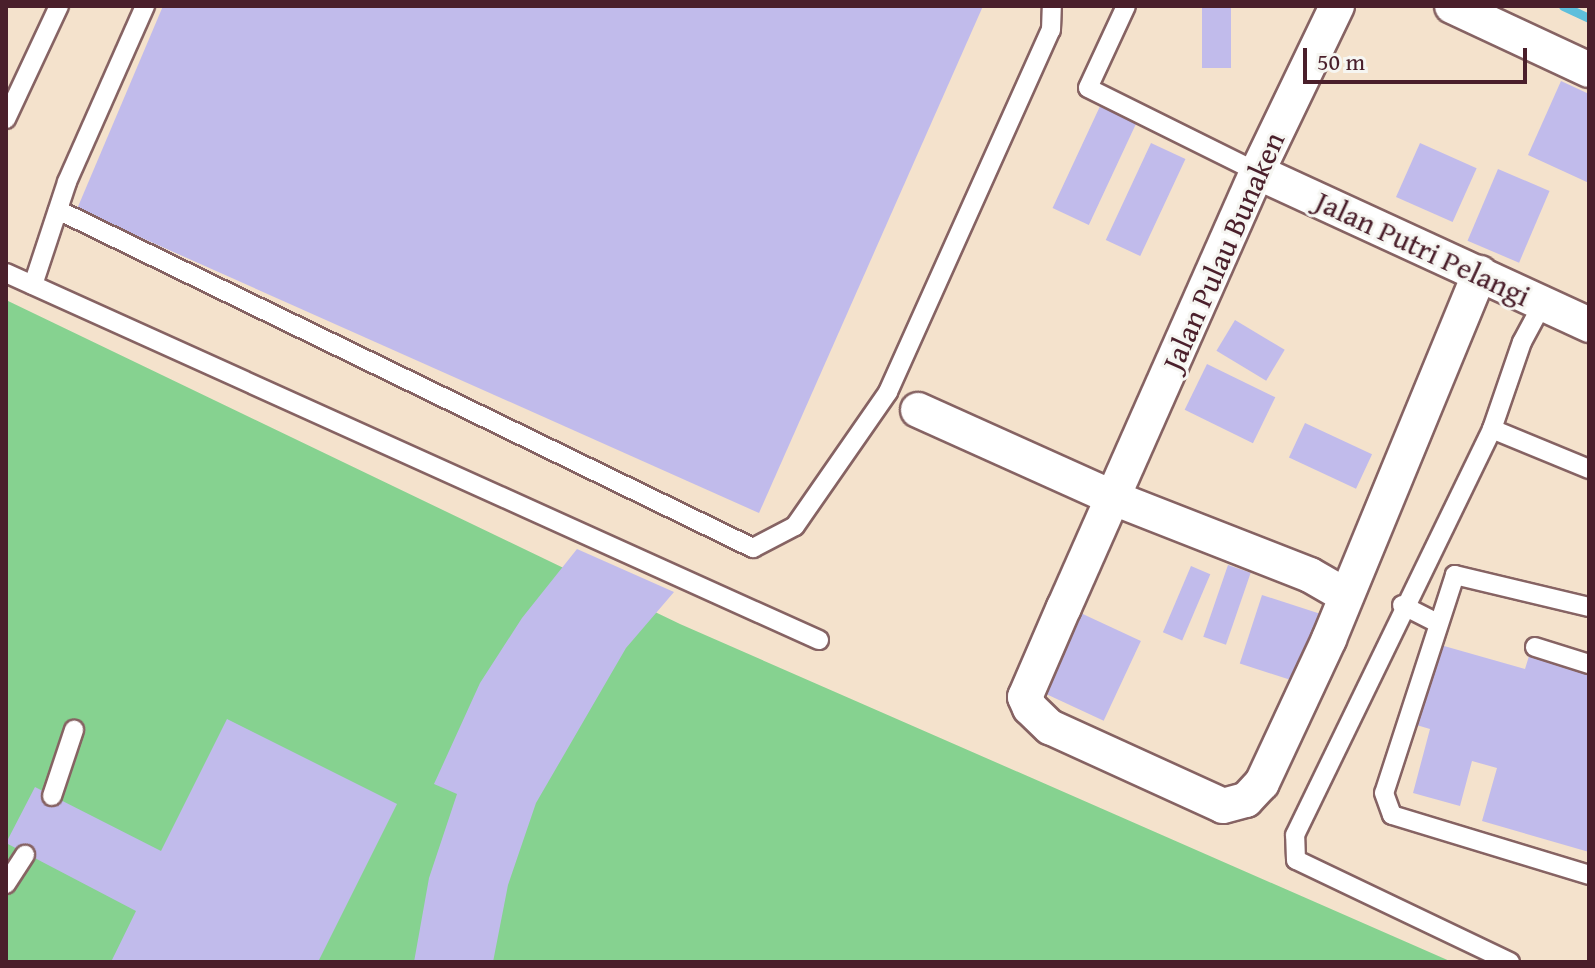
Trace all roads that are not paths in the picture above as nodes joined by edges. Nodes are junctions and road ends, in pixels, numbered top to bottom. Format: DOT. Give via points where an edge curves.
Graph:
graph roads {
  1 [pos="59,6"];
  2 [pos="145,6"];
  3 [pos="1052,6"];
  4 [pos="1126,6"];
  5 [pos="1337,6"];
  6 [pos="1452,6"];
  7 [pos="1589,70"];
  8 [pos="6,119"];
  9 [pos="1257,172"];
  10 [pos="58,210"];
  11 [pos="6,273"];
  12 [pos="1480,273"];
  13 [pos="33,285"];
  14 [pos="1543,303"];
  15 [pos="1589,325"];
  16 [pos="918,410"];
  17 [pos="1492,429"];
  18 [pos="1589,469"];
  19 [pos="1116,499"];
  20 [pos="1344,595"];
  21 [pos="1402,605"];
  22 [pos="1589,607"];
  23 [pos="1435,622"];
  24 [pos="819,640"];
  25 [pos="1535,647"];
  26 [pos="1589,664"];
  27 [pos="74,730"];
  28 [pos="52,796"];
  29 [pos="25,855"];
  30 [pos="1589,875"];
  31 [pos="6,884"];
  32 [pos="1510,962"];
  1 -- 8 [label="lane"];
  2 -- 10 [label="lane"];
  3 -- 10 [label="lane" via="1051,30 888,392 795,526 753,548"];
  4 -- 9 [label="lane" via="1088,88"];
  5 -- 9 [label="street, Jalan Pulau Bunaken"];
  6 -- 7 [label="street"];
  9 -- 12 [label="street, Jalan Putri Pelangi"];
  9 -- 19 [label="street, Jalan Pulau Bunaken"];
  10 -- 13 [label="lane"];
  11 -- 13 [label="lane"];
  12 -- 14 [label="street, Jalan Putri Pelangi"];
  12 -- 20 [label="street"];
  13 -- 24 [label="lane"];
  14 -- 15 [label="street, Jalan Putri Pelangi"];
  14 -- 17 [label="lane" via="1522,342"];
  16 -- 19 [label="street"];
  17 -- 18 [label="lane"];
  17 -- 21 [label="lane"];
  19 -- 20 [label="street" via="1298,570"];
  19 -- 20 [label="street, Jalan Pulau Bunaken" via="1025,697 1050,727 1223,806 1246,800 1262,783"];
  21 -- 23 [label="lane"];
  21 -- 32 [label="lane" via="1295,835 1296,860"];
  22 -- 23 [label="lane" via="1465,573 1455,575 1448,585"];
  23 -- 30 [label="lane" via="1384,793 1385,805 1392,815"];
  25 -- 26 [label="lane"];
  27 -- 28 [label="lane"];
  29 -- 31 [label="lane"];
}
